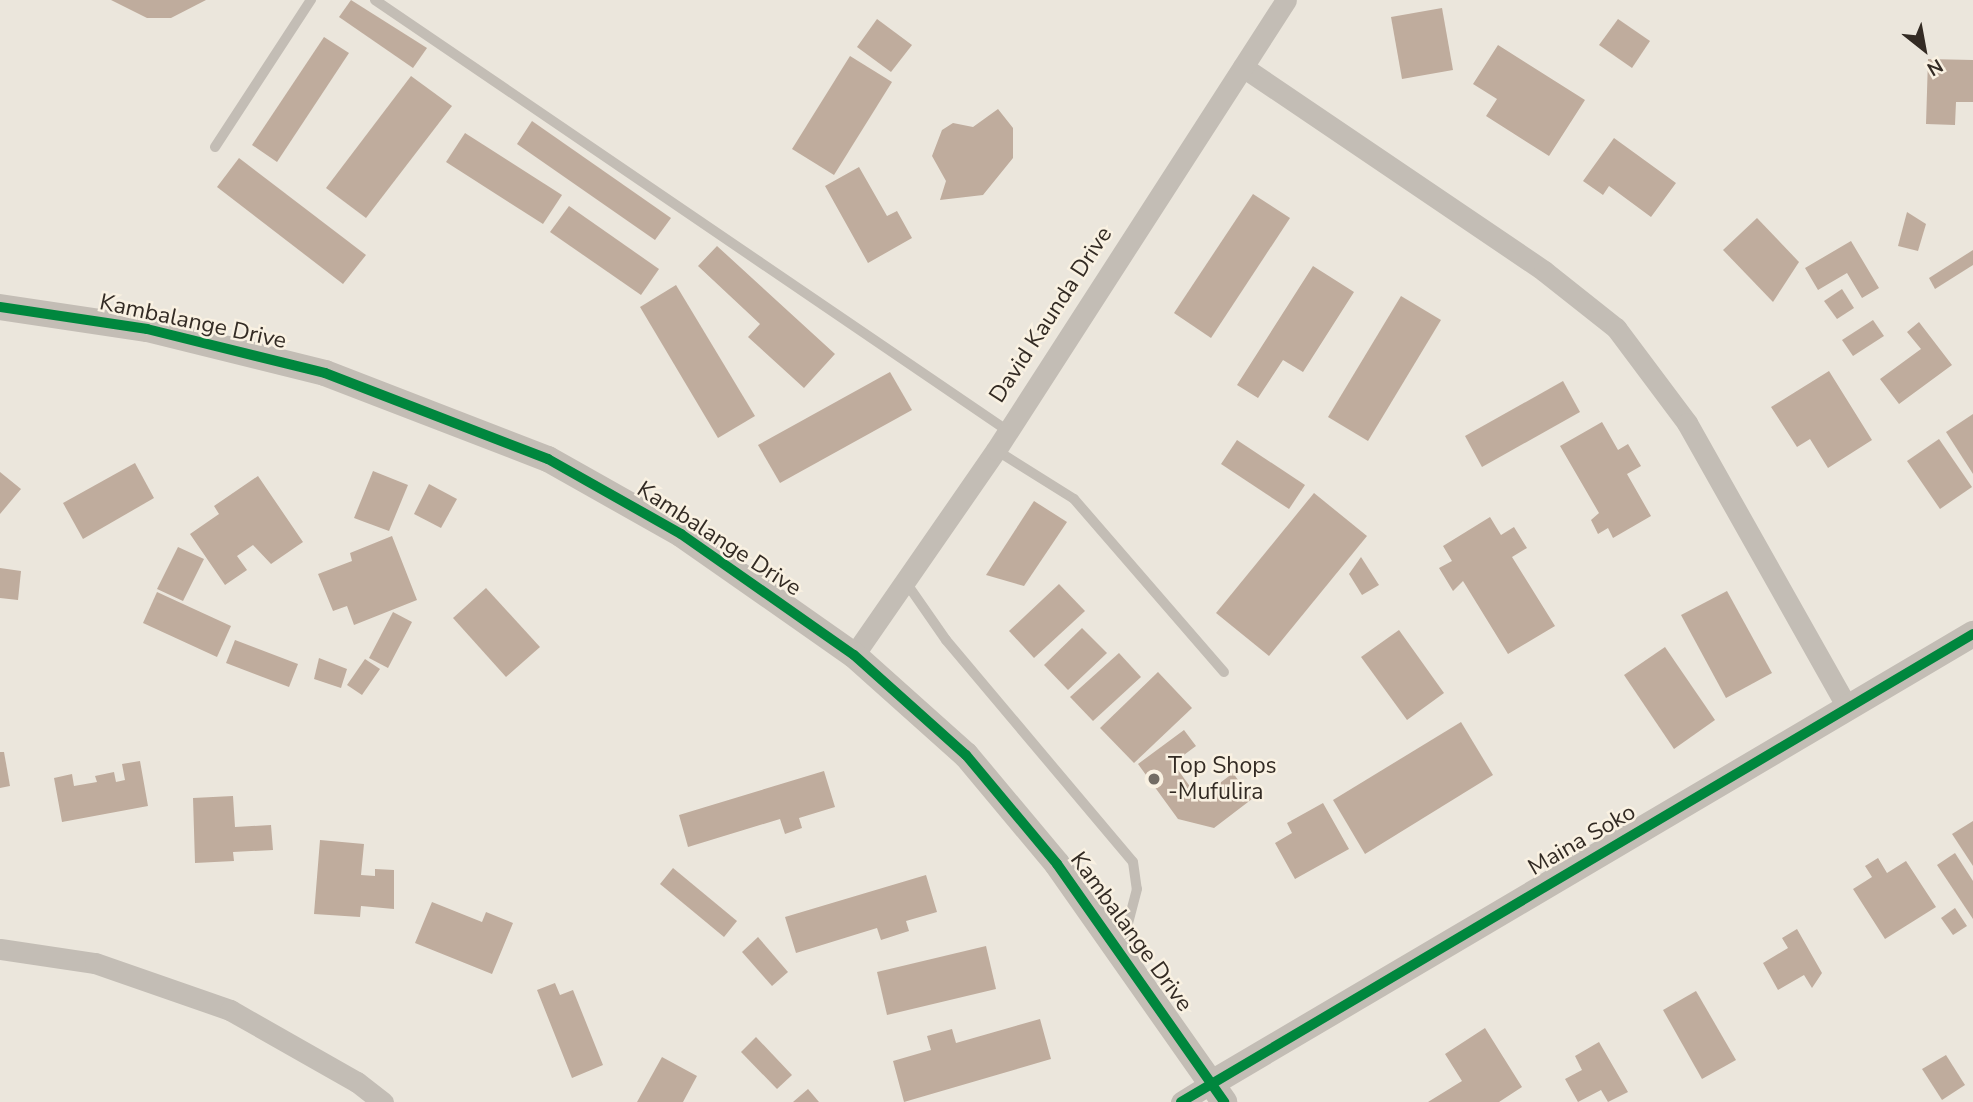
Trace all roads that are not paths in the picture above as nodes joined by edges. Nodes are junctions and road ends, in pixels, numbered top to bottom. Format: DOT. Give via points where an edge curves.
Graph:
graph roads {
  1 [pos="311,0"];
  2 [pos="375,0"];
  3 [pos="1286,0"];
  4 [pos="1243,67"];
  5 [pos="215,147"];
  6 [pos="0,307"];
  7 [pos="1008,431"];
  8 [pos="996,450"];
  9 [pos="905,581"];
  10 [pos="1973,634"];
  11 [pos="854,655"];
  12 [pos="1224,672"];
  13 [pos="1848,709"];
  14 [pos="0,949"];
  15 [pos="1121,951"];
  16 [pos="1218,1093"];
  17 [pos="383,1102"];
  18 [pos="1181,1102"];
  1 -- 5 [label="lane"];
  2 -- 7 [label="lane"];
  3 -- 4 [label="street, David Kaunda Drive"];
  4 -- 7 [label="street, David Kaunda Drive"];
  4 -- 13 [label="street" via="1544,271 1616,328 1687,423"];
  6 -- 11 [label="street, Kambalange Drive" via="147,329 325,373 441,415 548,459 681,534"];
  7 -- 8 [label="street, David Kaunda Drive"];
  8 -- 9 [label="street, David Kaunda Drive"];
  8 -- 12 [label="lane" via="1074,499"];
  9 -- 11 [label="street, David Kaunda Drive"];
  9 -- 15 [label="lane" via="946,640 1133,862 1137,889"];
  10 -- 13 [label="street, Maina Soko"];
  11 -- 15 [label="street, Kambalange Drive" via="966,755 1058,864"];
  13 -- 16 [label="street, Maina Soko"];
  14 -- 17 [label="street" via="95,963 230,1010 357,1082"];
  15 -- 16 [label="street, Kambalange Drive"];
  16 -- 18 [label="street"];
}
